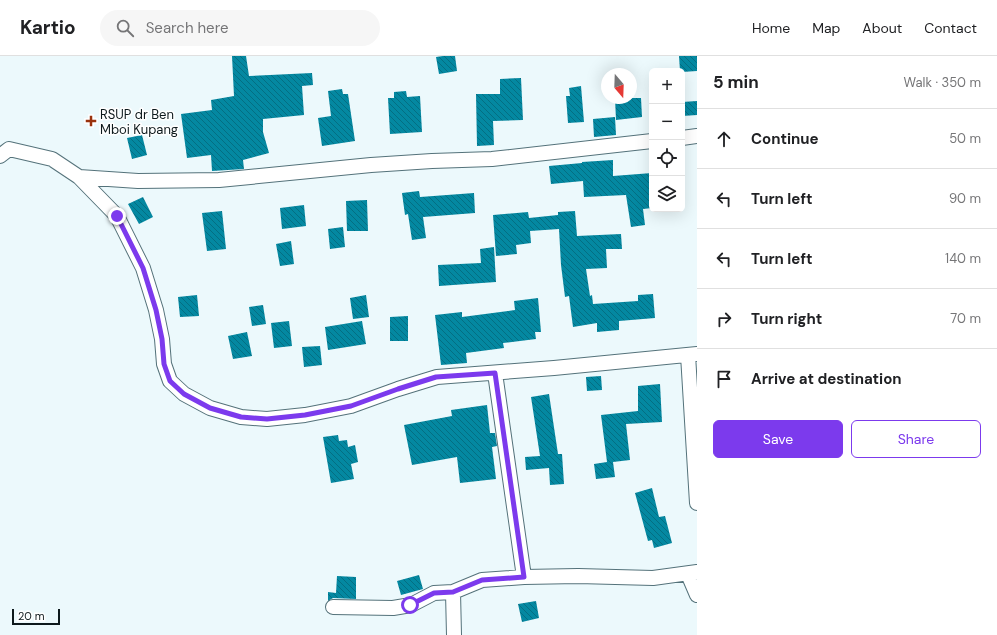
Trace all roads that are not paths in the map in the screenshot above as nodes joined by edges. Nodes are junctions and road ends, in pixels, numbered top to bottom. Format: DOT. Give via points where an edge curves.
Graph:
graph roads {
  1 [pos="697,136"];
  2 [pos="685,138"];
  3 [pos="649,141"];
  4 [pos="0,156"];
  5 [pos="79,177"];
  6 [pos="693,354"];
  7 [pos="495,373"];
  8 [pos="697,503"];
  9 [pos="692,573"];
  10 [pos="524,577"];
  11 [pos="453,592"];
  12 [pos="697,595"];
  13 [pos="332,607"];
  14 [pos="454,635"];
  1 -- 2 [label="street"];
  3 -- 5 [label="street" via="492,159 371,165 219,180 138,182"];
  4 -- 5 [label="street" via="9,149 52,159"];
  5 -- 7 [label="street" via="117,216 143,268 156,310 164,364 170,381 184,394 210,408 241,417 267,419 305,415 351,406 436,377"];
  6 -- 7 [label="street"];
  6 -- 8 [label="street"];
  7 -- 10 [label="street"];
  9 -- 10 [label="street" via="653,578"];
  9 -- 12 [label="street"];
  10 -- 11 [label="street" via="482,580"];
  11 -- 13 [label="street" via="434,593 410,605 392,608"];
  11 -- 14 [label="street"];
}
